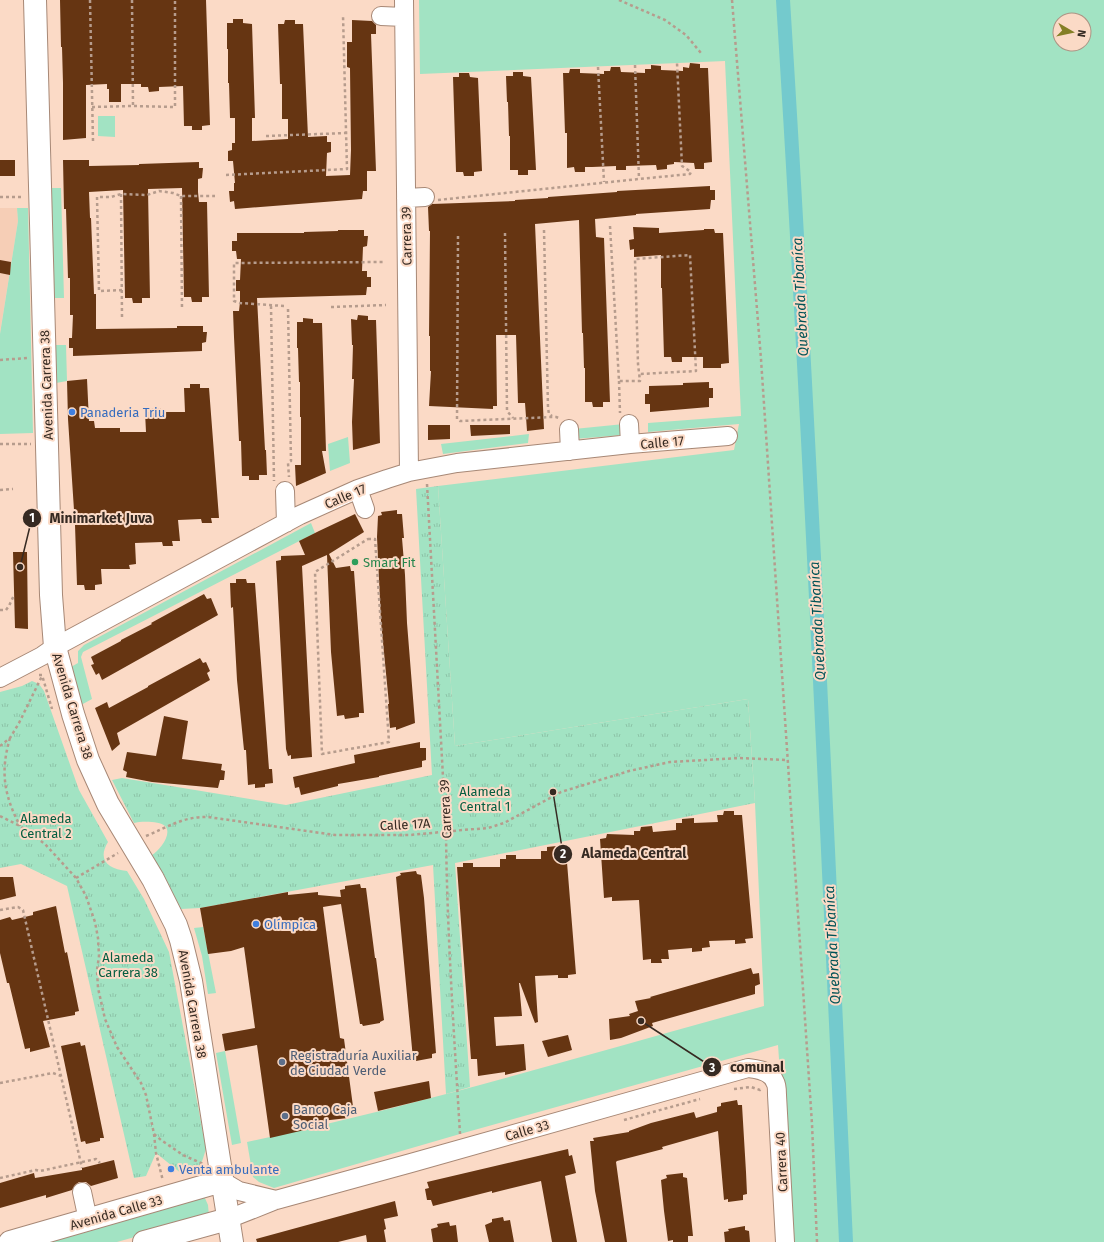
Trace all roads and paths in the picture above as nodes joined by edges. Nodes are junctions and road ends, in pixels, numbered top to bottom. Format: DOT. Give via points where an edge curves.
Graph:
graph roads {
  1 [pos="35,0"];
  2 [pos="90,0"];
  3 [pos="132,0"];
  4 [pos="175,0"];
  5 [pos="619,0"];
  6 [pos="732,0"];
  7 [pos="404,9"];
  8 [pos="343,15"];
  9 [pos="381,16"];
  10 [pos="701,53"];
  11 [pos="677,63"];
  12 [pos="635,65"];
  13 [pos="598,66"];
  14 [pos="133,106"];
  15 [pos="92,107"];
  16 [pos="346,133"];
  17 [pos="266,136"];
  18 [pos="93,142"];
  19 [pos="226,175"];
  20 [pos="639,178"];
  21 [pos="604,182"];
  22 [pos="121,194"];
  23 [pos="181,196"];
  24 [pos="215,196"];
  25 [pos="0,197"];
  26 [pos="27,197"];
  27 [pos="406,198"];
  28 [pos="429,198"];
  29 [pos="610,226"];
  30 [pos="544,230"];
  31 [pos="505,233"];
  32 [pos="458,236"];
  33 [pos="385,262"];
  34 [pos="122,290"];
  35 [pos="386,305"];
  36 [pos="271,306"];
  37 [pos="284,306"];
  38 [pos="331,307"];
  39 [pos="182,309"];
  40 [pos="288,309"];
  41 [pos="122,317"];
  42 [pos="30,358"];
  43 [pos="0,360"];
  44 [pos="640,374"];
  45 [pos="619,381"];
  46 [pos="552,417"];
  47 [pos="514,418"];
  48 [pos="624,421"];
  49 [pos="565,424"];
  50 [pos="728,436"];
  51 [pos="0,444"];
  52 [pos="32,444"];
  53 [pos="630,444"];
  54 [pos="570,451"];
  55 [pos="426,469"];
  56 [pos="408,472"];
  57 [pos="282,487"];
  58 [pos="13,489"];
  59 [pos="358,489"];
  60 [pos="0,490"];
  61 [pos="365,509"];
  62 [pos="286,523"];
  63 [pos="368,539"];
  64 [pos="14,595"];
  65 [pos="0,610"];
  66 [pos="49,652"];
  67 [pos="42,675"];
  68 [pos="0,678"];
  69 [pos="54,713"];
  70 [pos="10,738"];
  71 [pos="0,746"];
  72 [pos="787,760"];
  73 [pos="0,816"];
  74 [pos="20,826"];
  75 [pos="446,832"];
  76 [pos="124,851"];
  77 [pos="76,878"];
  78 [pos="0,910"];
  79 [pos="61,1076"];
  80 [pos="775,1082"];
  81 [pos="0,1083"];
  82 [pos="154,1134"];
  83 [pos="462,1148"];
  84 [pos="81,1163"];
  85 [pos="100,1163"];
  86 [pos="82,1168"];
  87 [pos="201,1170"];
  88 [pos="0,1178"];
  89 [pos="222,1181"];
  90 [pos="164,1184"];
  91 [pos="82,1192"];
  92 [pos="276,1200"];
  93 [pos="228,1218"];
  94 [pos="88,1220"];
  95 [pos="10,1242"];
  96 [pos="144,1242"];
  97 [pos="232,1242"];
  98 [pos="785,1242"];
  99 [pos="817,1242"];
  1 -- 66 [label="main road, Avenida Carrera 38" via="51,595"];
  2 -- 15 [label="path"];
  3 -- 14 [label="path"];
  4 -- 14 [label="path" via="175,107"];
  5 -- 10 [label="path" via="665,20 686,35"];
  6 -- 72 [label="path" via="760,359"];
  7 -- 9 [label="street"];
  7 -- 27 [label="street, Carrera 39"];
  8 -- 16 [label="path"];
  11 -- 20 [label="path" via="682,166 691,172"];
  12 -- 20 [label="path"];
  13 -- 21 [label="path"];
  14 -- 15 [label="path"];
  15 -- 18 [label="path"];
  16 -- 17 [label="path"];
  16 -- 19 [label="path" via="347,169"];
  20 -- 21 [label="path"];
  21 -- 28 [label="path"];
  22 -- 23 [label="path" via="147,195 159,191"];
  22 -- 34 [label="path"];
  22 -- 34 [label="path" via="97,197 99,291"];
  23 -- 24 [label="path"];
  23 -- 39 [label="path"];
  25 -- 26 [label="path"];
  27 -- 28 [label="street"];
  27 -- 56 [label="street, Carrera 39"];
  29 -- 45 [label="path"];
  30 -- 46 [label="path" via="548,408"];
  31 -- 47 [label="path" via="507,412"];
  32 -- 47 [label="path" via="457,419 460,421"];
  33 -- 36 [label="path" via="234,263 234,301"];
  34 -- 41 [label="path"];
  35 -- 38 [label="path"];
  36 -- 37 [label="path"];
  36 -- 57 [label="path"];
  40 -- 57 [label="path" via="291,461 288,463"];
  42 -- 43 [label="path"];
  44 -- 44 [label="path" via="635,260 690,256 696,371"];
  44 -- 45 [label="path" via="640,381"];
  45 -- 48 [label="path"];
  46 -- 47 [label="path"];
  46 -- 49 [label="path" via="556,416"];
  48 -- 53 [label="street"];
  49 -- 54 [label="street"];
  50 -- 53 [label="street, Calle 17"];
  51 -- 52 [label="path"];
  53 -- 54 [label="street, Calle 17"];
  54 -- 55 [label="street, Calle 17" via="457,463"];
  55 -- 56 [label="street, Calle 17"];
  55 -- 75 [label="path, Carrera 39"];
  56 -- 59 [label="street, Calle 17"];
  57 -- 62 [label="street"];
  58 -- 60 [label="path"];
  59 -- 61 [label="street"];
  59 -- 62 [label="street, Calle 17"];
  62 -- 66 [label="street, Calle 17"];
  63 -- 63 [label="path" via="315,572 322,754 389,742 375,539"];
  64 -- 65 [label="path" via="6,610"];
  66 -- 67 [label="path"];
  66 -- 68 [label="street, Calle 17"];
  66 -- 76 [label="main road, Avenida Carrera 38"];
  67 -- 69 [label="path"];
  67 -- 70 [label="path" via="20,724"];
  70 -- 71 [label="path"];
  70 -- 74 [label="path" via="6,756 5,784"];
  72 -- 75 [label="path, Calle 17A" via="740,758 670,762 629,771 561,792 504,823 488,828"];
  72 -- 99 [label="path" via="812,1124"];
  73 -- 74 [label="path"];
  74 -- 77 [label="path" via="45,844"];
  75 -- 76 [label="path, Calle 17A" via="410,835 335,835 195,817 185,819"];
  75 -- 83 [label="path, Carrera 39" via="450,962"];
  76 -- 77 [label="path, Calle 17A"];
  76 -- 89 [label="main road, Avenida Carrera 38" via="163,898 181,940 191,981"];
  77 -- 82 [label="path" via="86,896 95,922 98,938 98,988 105,1019 117,1047 141,1083"];
  78 -- 79 [label="path" via="18,907 23,910"];
  79 -- 81 [label="path" via="53,1073"];
  79 -- 84 [label="path"];
  80 -- 83 [label="street, Calle 33" via="770,1075 760,1069 748,1068"];
  80 -- 98 [label="street, Carrera 40"];
  82 -- 87 [label="path" via="183,1155 206,1164"];
  82 -- 90 [label="path"];
  83 -- 92 [label="street, Calle 33"];
  84 -- 85 [label="path" via="96,1159"];
  84 -- 86 [label="path"];
  84 -- 88 [label="path"];
  89 -- 92 [label="street, Calle 33" via="239,1191"];
  89 -- 93 [label="main road, Avenida Carrera 38"];
  89 -- 94 [label="main road, Avenida Calle 33"];
  91 -- 94 [label="street"];
  92 -- 93 [label="street, Calle 33"];
  93 -- 96 [label="main road"];
  93 -- 97 [label="main road, Avenida Carrera 38"];
  94 -- 95 [label="main road, Avenida Calle 33"];
}
